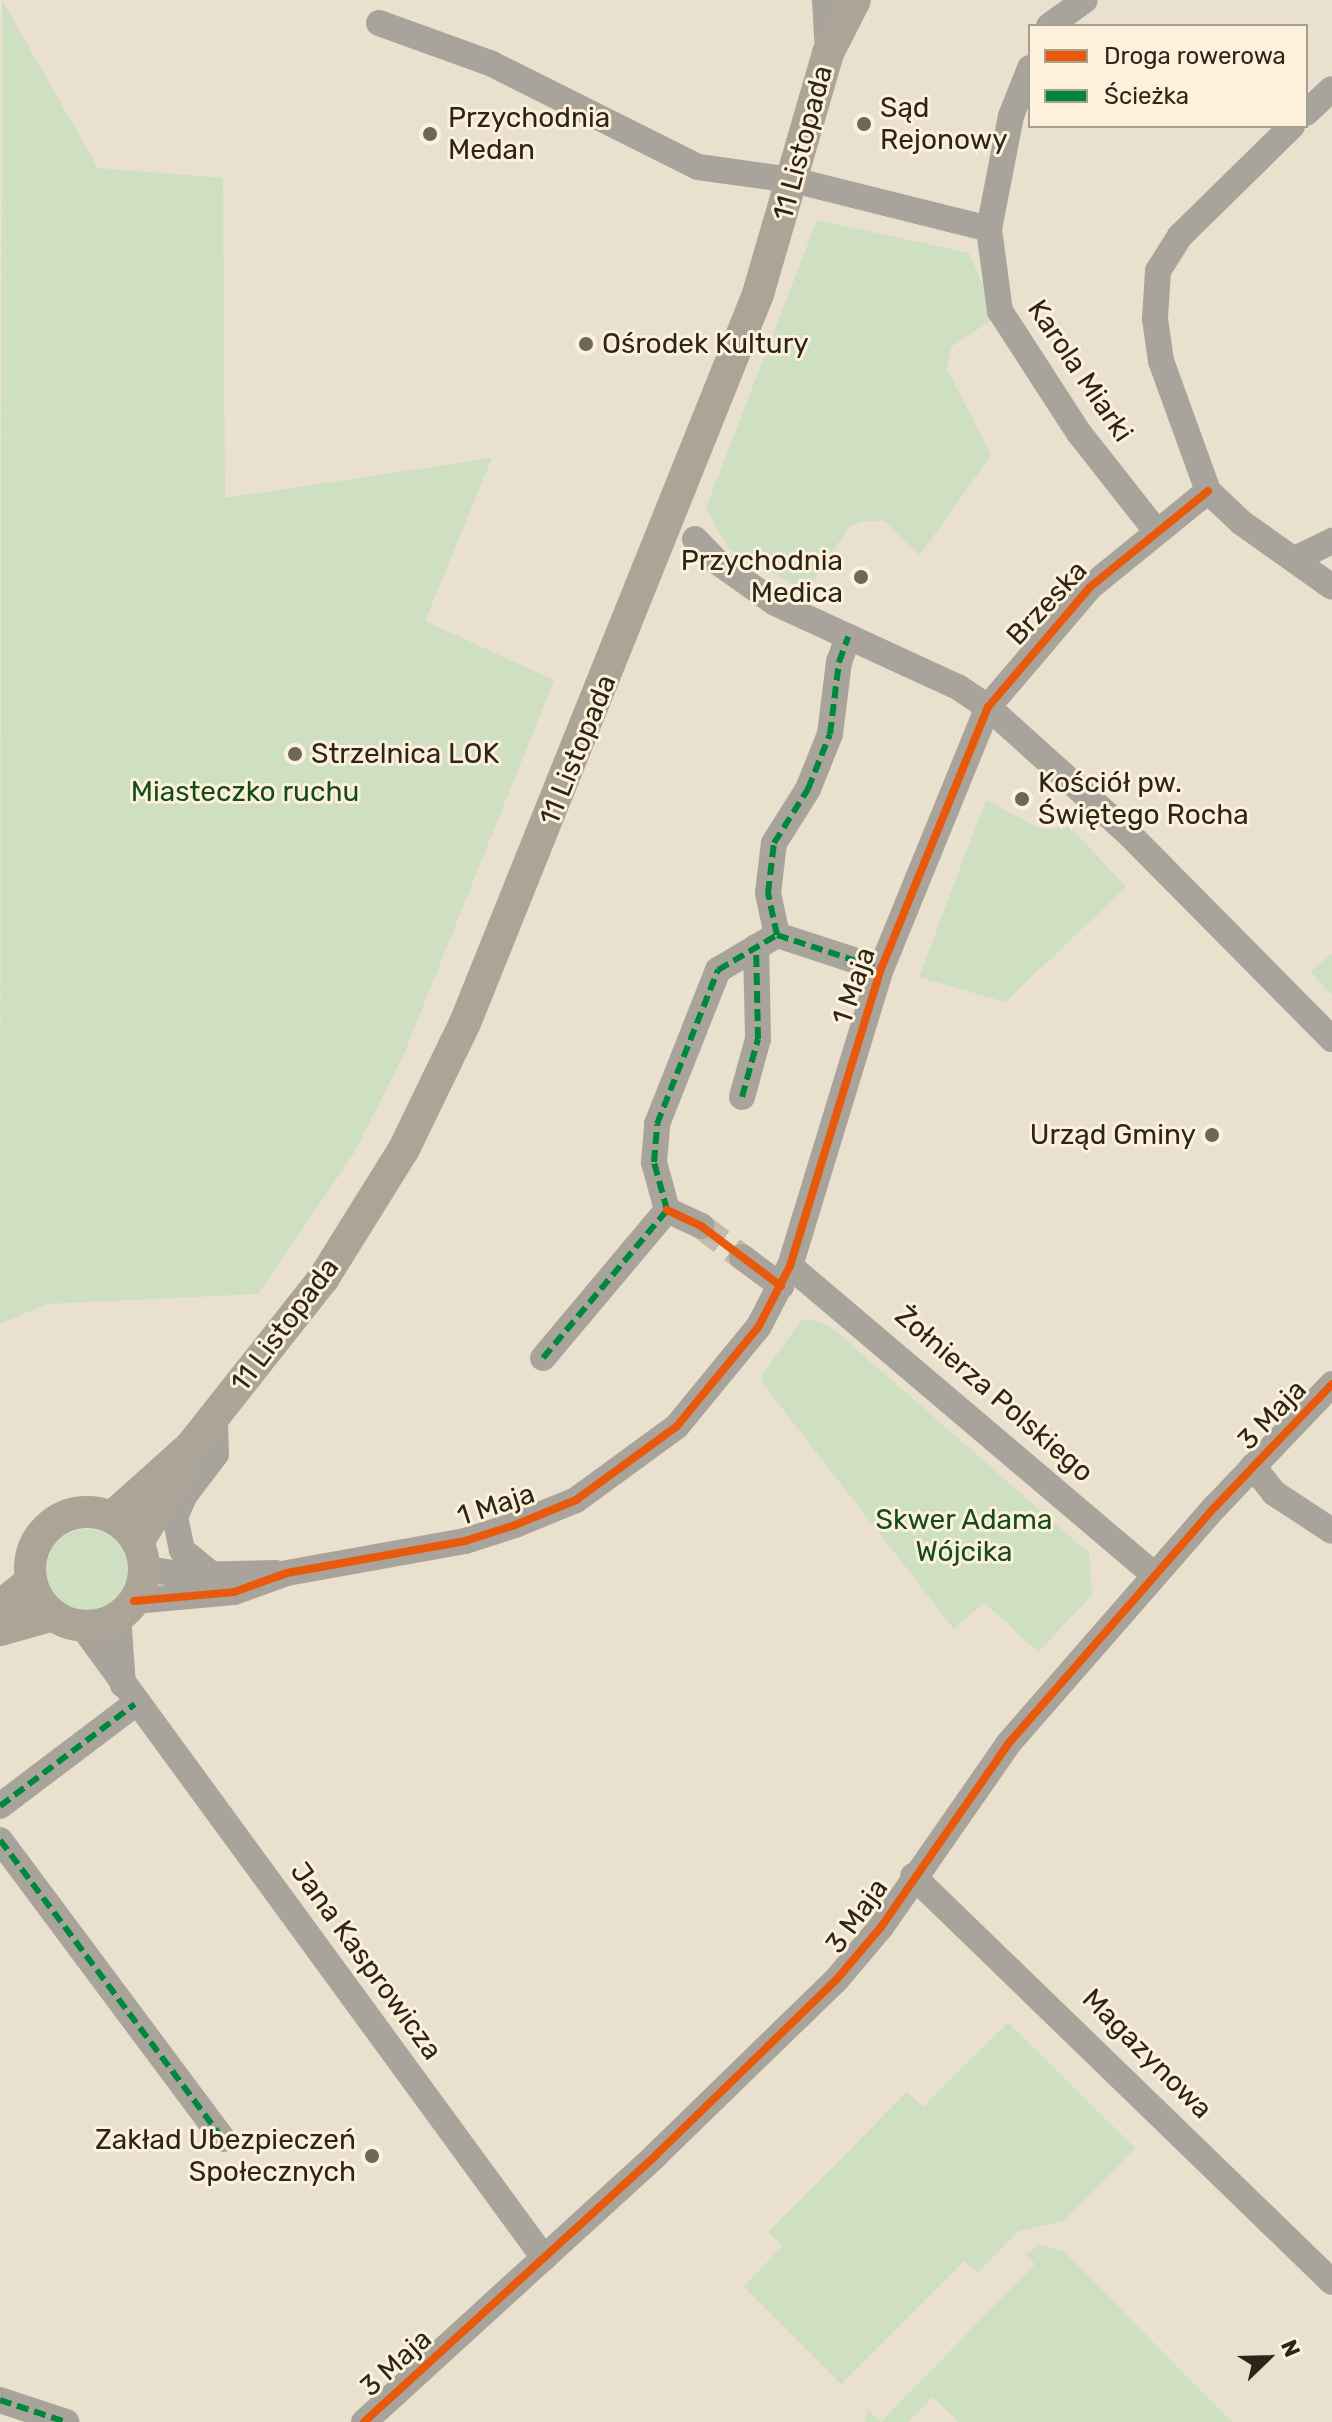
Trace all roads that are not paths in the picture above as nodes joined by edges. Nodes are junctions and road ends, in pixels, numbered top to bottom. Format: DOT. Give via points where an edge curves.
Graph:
graph roads {
  1 [pos="825,0"];
  2 [pos="855,0"];
  3 [pos="1045,0"];
  4 [pos="1085,0"];
  5 [pos="379,23"];
  6 [pos="1047,24"];
  7 [pos="1050,24"];
  8 [pos="828,53"];
  9 [pos="1028,73"];
  10 [pos="1332,89"];
  11 [pos="1308,111"];
  12 [pos="1290,128"];
  13 [pos="793,180"];
  14 [pos="989,229"];
  15 [pos="1208,491"];
  16 [pos="1152,536"];
  17 [pos="695,539"];
  18 [pos="1332,541"];
  19 [pos="1297,558"];
  20 [pos="1332,587"];
  21 [pos="848,637"];
  22 [pos="988,707"];
  23 [pos="767,941"];
  24 [pos="881,969"];
  25 [pos="1332,1039"];
  26 [pos="742,1097"];
  27 [pos="667,1210"];
  28 [pos="701,1226"];
  29 [pos="742,1257"];
  30 [pos="785,1276"];
  31 [pos="543,1358"];
  32 [pos="1332,1384"];
  33 [pos="215,1417"];
  34 [pos="191,1446"];
  35 [pos="1253,1466"];
  36 [pos="112,1517"];
  37 [pos="1332,1531"];
  38 [pos="141,1555"];
  39 [pos="209,1572"];
  40 [pos="287,1573"];
  41 [pos="1154,1575"];
  42 [pos="31,1581"];
  43 [pos="0,1606"];
  44 [pos="126,1608"];
  45 [pos="67,1621"];
  46 [pos="0,1630"];
  47 [pos="129,1694"];
  48 [pos="0,1806"];
  49 [pos="0,1840"];
  50 [pos="913,1876"];
  51 [pos="223,2139"];
  52 [pos="544,2258"];
  53 [pos="1332,2282"];
  54 [pos="0,2400"];
  55 [pos="66,2422"];
  56 [pos="364,2422"];
  1 -- 8 [label="street"];
  2 -- 8 [label="main road, 11 Listopada"];
  3 -- 6 [label="street"];
  4 -- 7 [label="street"];
  5 -- 13 [label="street" via="492,64 698,167"];
  8 -- 13 [label="main road, 11 Listopada"];
  9 -- 14 [label="street, Karola Miarki" via="1011,116"];
  10 -- 11 [label="street"];
  12 -- 15 [label="street" via="1205,206 1158,271 1155,319 1161,361"];
  13 -- 14 [label="street"];
  13 -- 33 [label="main road, 11 Listopada" via="758,294 673,515 465,1023 363,1220"];
  14 -- 16 [label="street, Karola Miarki" via="1000,311"];
  15 -- 16 [label="street, Brzeska"];
  15 -- 19 [label="street" via="1242,523"];
  16 -- 22 [label="street, Brzeska" via="1090,587"];
  17 -- 21 [label="street" via="716,561 775,603"];
  18 -- 19 [label="street"];
  19 -- 20 [label="street"];
  21 -- 22 [label="street" via="958,687"];
  21 -- 23 [label="street" via="839,662 830,734 808,789 774,843"];
  22 -- 24 [label="street, 1 Maja"];
  22 -- 25 [label="street" via="1130,835"];
  23 -- 24 [label="street, 1 Maja"];
  23 -- 26 [label="street" via="758,1039"];
  23 -- 27 [label="street" via="718,970 657,1124 654,1162"];
  24 -- 30 [label="street, 1 Maja"];
  27 -- 28 [label="street"];
  27 -- 31 [label="street"];
  29 -- 30 [label="street"];
  30 -- 40 [label="street, 1 Maja" via="747,1343 677,1426 576,1500 465,1541"];
  30 -- 41 [label="street, Żołnierza Polskiego" via="848,1309"];
  32 -- 35 [label="street, 3 Maja"];
  33 -- 34 [label="main road, 11 Listopada"];
  33 -- 39 [label="street" via="216,1454 175,1517 182,1550"];
  34 -- 36 [label="main road, 11 Listopada"];
  34 -- 38 [label="main road, 11 Listopada" via="174,1486 153,1512"];
  35 -- 37 [label="street" via="1274,1493"];
  35 -- 41 [label="street, 3 Maja"];
  36 -- 38 [label="main road"];
  36 -- 42 [label="main road" via="92,1511 58,1519 34,1546"];
  38 -- 39 [label="street, 1 Maja"];
  38 -- 44 [label="main road"];
  39 -- 40 [label="street, 1 Maja"];
  40 -- 44 [label="street, 1 Maja" via="234,1592"];
  41 -- 50 [label="street, 3 Maja" via="1008,1744"];
  42 -- 43 [label="main road"];
  42 -- 45 [label="main road"];
  44 -- 45 [label="main road"];
  44 -- 47 [label="street"];
  45 -- 46 [label="main road"];
  45 -- 47 [label="street, Jana Kasprowicza"];
  47 -- 48 [label="street"];
  47 -- 52 [label="street, Jana Kasprowicza"];
  49 -- 51 [label="street"];
  50 -- 52 [label="street, 3 Maja" via="881,1927 837,1979"];
  50 -- 53 [label="street, Magazynowa"];
  52 -- 56 [label="street, 3 Maja"];
  54 -- 55 [label="street"];
}
